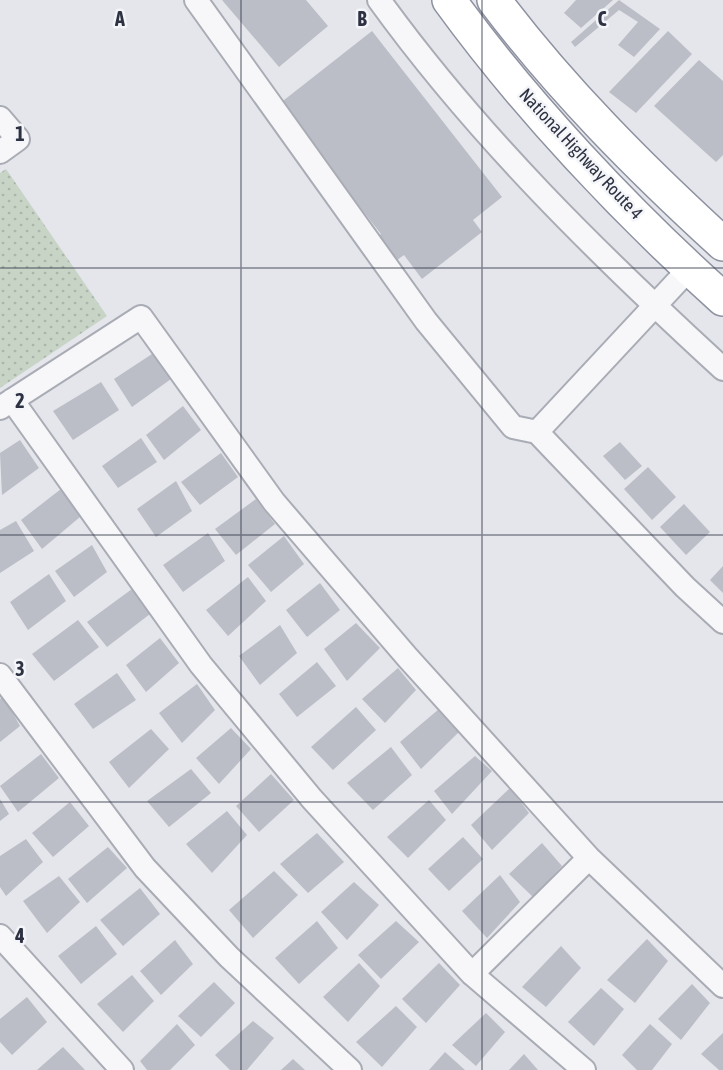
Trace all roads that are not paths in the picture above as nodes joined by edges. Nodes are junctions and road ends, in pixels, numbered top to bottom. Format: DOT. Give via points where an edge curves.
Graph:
graph roads {
  1 [pos="196,0"];
  2 [pos="379,0"];
  3 [pos="449,0"];
  4 [pos="494,0"];
  5 [pos="0,118"];
  6 [pos="0,152"];
  7 [pos="723,244"];
  8 [pos="689,269"];
  9 [pos="723,299"];
  10 [pos="654,305"];
  11 [pos="723,369"];
  12 [pos="6,404"];
  13 [pos="537,432"];
  14 [pos="723,622"];
  15 [pos="0,675"];
  16 [pos="589,858"];
  17 [pos="0,936"];
  18 [pos="472,974"];
  19 [pos="723,986"];
  20 [pos="122,1070"];
  21 [pos="350,1070"];
  22 [pos="584,1070"];
  1 -- 13 [label="street" via="426,321 513,428"];
  2 -- 10 [label="street" via="419,56 504,153"];
  3 -- 8 [label="highway, National Highway Route 4" via="561,135"];
  4 -- 7 [label="highway, National Highway Route 4" via="578,100"];
  5 -- 6 [label="street" via="18,139"];
  8 -- 9 [label="highway, National Highway Route 4"];
  8 -- 10 [label="street"];
  10 -- 11 [label="street"];
  10 -- 13 [label="street"];
  12 -- 16 [label="street" via="141,317 274,502 408,658"];
  12 -- 18 [label="street" via="201,665 312,799"];
  13 -- 14 [label="street"];
  15 -- 21 [label="street" via="146,868 229,957"];
  16 -- 18 [label="street"];
  16 -- 19 [label="street"];
  17 -- 20 [label="street"];
  18 -- 22 [label="street"];
}
